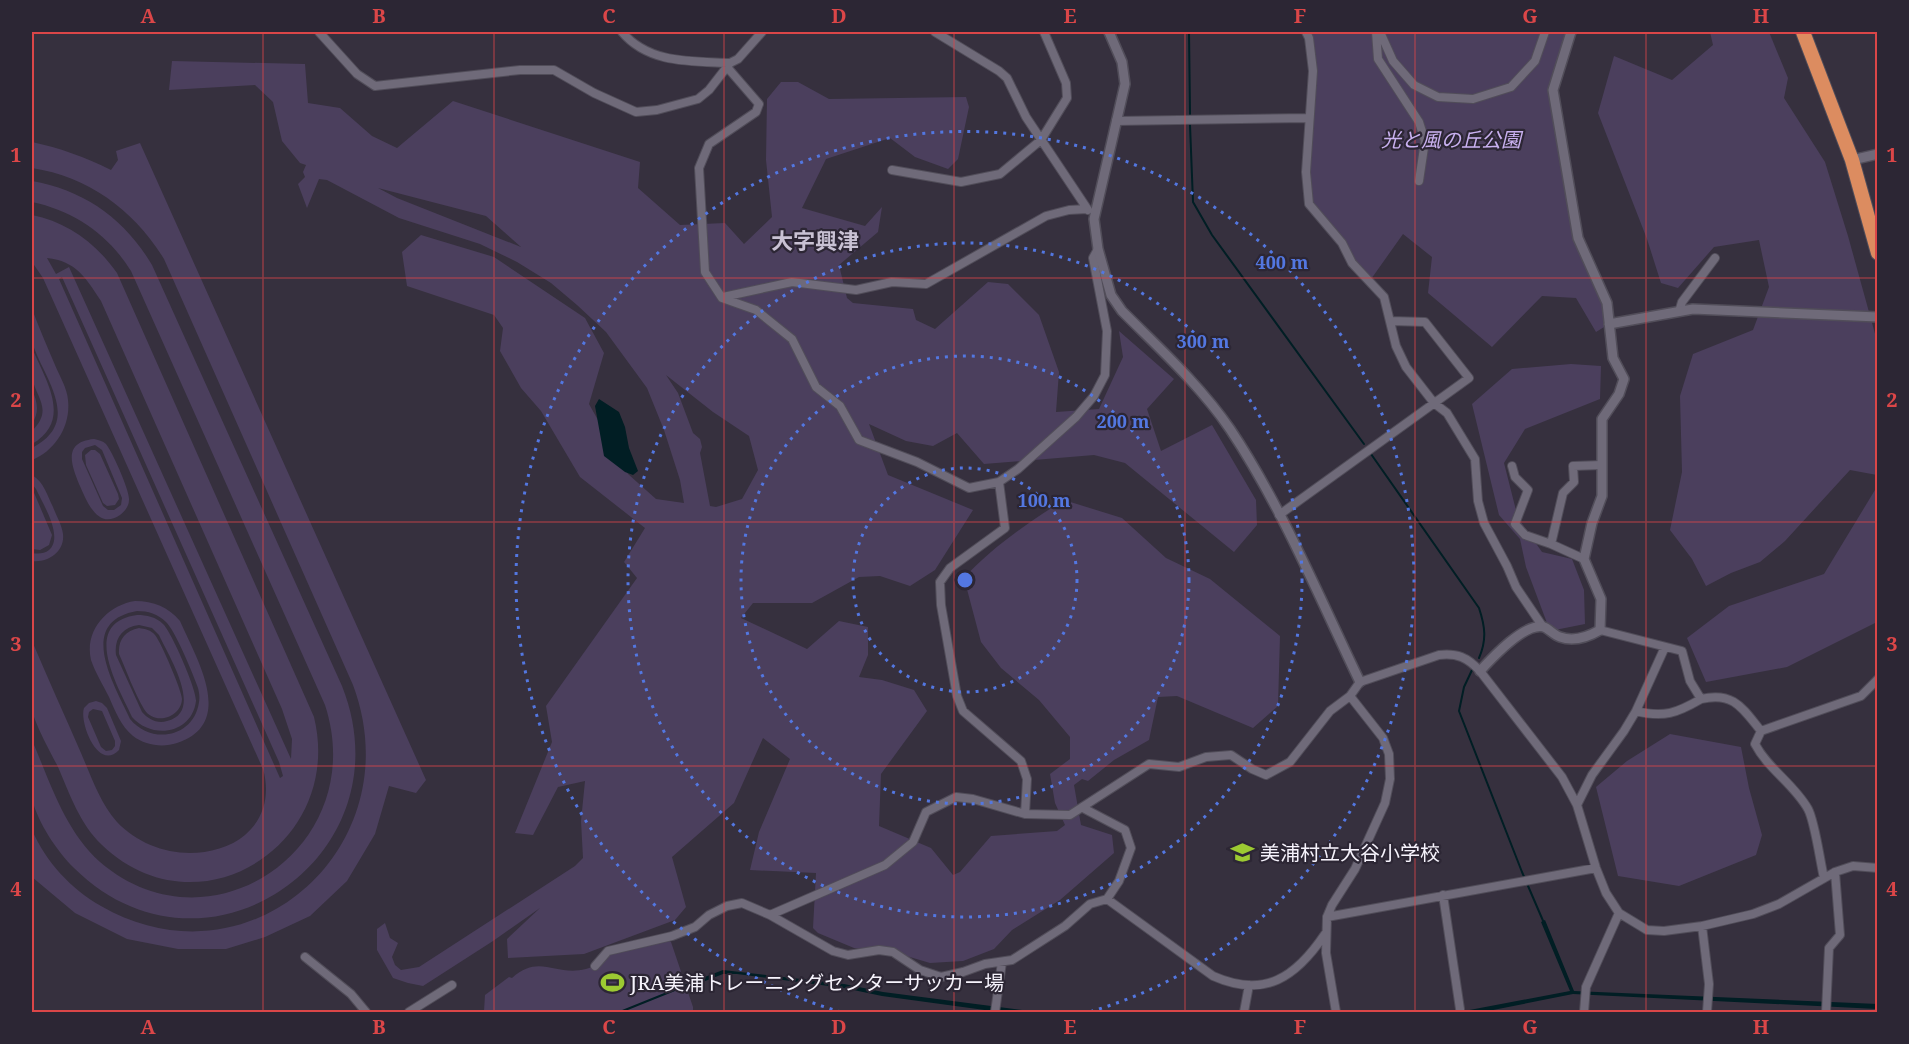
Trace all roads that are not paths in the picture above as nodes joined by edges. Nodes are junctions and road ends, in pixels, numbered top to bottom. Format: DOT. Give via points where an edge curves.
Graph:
graph roads {
  1 [pos="319,32"];
  2 [pos="622,32"];
  3 [pos="762,32"];
  4 [pos="935,32"];
  5 [pos="1044,32"];
  6 [pos="1109,32"];
  7 [pos="1305,32"];
  8 [pos="1376,32"];
  9 [pos="1380,32"];
  10 [pos="1545,32"];
  11 [pos="1571,32"];
  12 [pos="1803,32"];
  13 [pos="729,65"];
  14 [pos="1309,118"];
  15 [pos="1116,121"];
  16 [pos="1041,140"];
  17 [pos="1878,154"];
  18 [pos="1852,160"];
  19 [pos="892,170"];
  20 [pos="1419,181"];
  21 [pos="1087,208"];
  22 [pos="1094,219"];
  23 [pos="1098,249"];
  24 [pos="1878,253"];
  25 [pos="1715,258"];
  26 [pos="722,298"];
  27 [pos="1679,312"];
  28 [pos="1878,317"];
  29 [pos="1391,321"];
  30 [pos="1609,324"];
  31 [pos="1434,403"];
  32 [pos="1602,465"];
  33 [pos="1512,466"];
  34 [pos="999,482"];
  35 [pos="1279,515"];
  36 [pos="1551,543"];
  37 [pos="1584,559"];
  38 [pos="1543,627"];
  39 [pos="1600,630"];
  40 [pos="1665,647"];
  41 [pos="1480,671"];
  42 [pos="1878,680"];
  43 [pos="1360,682"];
  44 [pos="1350,696"];
  45 [pos="1701,699"];
  46 [pos="1636,711"];
  47 [pos="1761,732"];
  48 [pos="1577,805"];
  49 [pos="1083,808"];
  50 [pos="1025,814"];
  51 [pos="1876,865"];
  52 [pos="1596,868"];
  53 [pos="1834,872"];
  54 [pos="1824,878"];
  55 [pos="1443,895"];
  56 [pos="1107,899"];
  57 [pos="1619,913"];
  58 [pos="770,915"];
  59 [pos="1327,917"];
  60 [pos="1702,926"];
  61 [pos="1326,933"];
  62 [pos="305,957"];
  63 [pos="1002,962"];
  64 [pos="595,966"];
  65 [pos="1249,984"];
  66 [pos="452,985"];
  67 [pos="1707,1008"];
  68 [pos="1460,1009"];
  69 [pos="366,1012"];
  70 [pos="409,1012"];
  71 [pos="995,1012"];
  72 [pos="1244,1012"];
  73 [pos="1336,1012"];
  74 [pos="1584,1012"];
  75 [pos="1826,1012"];
  1 -- 13 [label="street" via="357,75 375,86 520,70 554,70 636,112 698,99"];
  2 -- 13 [label="street" via="650,54"];
  3 -- 13 [label="street"];
  4 -- 16 [label="street" via="1007,78"];
  5 -- 16 [label="street" via="1066,84 1067,98"];
  6 -- 15 [label="street" via="1122,62 1125,84"];
  7 -- 14 [label="street" via="1313,71"];
  8 -- 20 [label="street" via="1378,59 1419,122 1425,141"];
  9 -- 10 [label="street" via="1393,61 1414,85 1438,98 1473,99 1511,87 1535,61"];
  11 -- 30 [label="street" via="1552,90 1578,238 1607,303"];
  12 -- 18 [label="highway"];
  13 -- 26 [label="street" via="759,104 756,112 709,144 699,168 705,272"];
  14 -- 15 [label="street"];
  14 -- 29 [label="street" via="1309,204 1342,243 1352,263 1384,297"];
  15 -- 22 [label="street"];
  16 -- 19 [label="street" via="1000,174 961,182"];
  16 -- 21 [label="street"];
  17 -- 18 [label="street"];
  18 -- 24 [label="highway"];
  21 -- 22 [label="street"];
  21 -- 26 [label="street" via="1046,216 926,284 892,282 856,290 792,282"];
  22 -- 23 [label="street"];
  23 -- 34 [label="street" via="1093,258 1107,331 1106,375 1076,417"];
  23 -- 35 [label="street" via="1116,303 1229,427"];
  25 -- 27 [label="street" via="1682,302"];
  26 -- 34 [label="street" via="756,310 792,339 816,387 840,406 859,440 917,462 969,488"];
  27 -- 28 [label="street" via="1693,309"];
  27 -- 30 [label="street"];
  29 -- 31 [label="street" via="1406,367"];
  29 -- 31 [label="street" via="1425,322 1469,378"];
  30 -- 32 [label="street" via="1613,358 1624,379 1602,419"];
  31 -- 35 [label="street"];
  31 -- 38 [label="street" via="1447,412 1475,459 1484,523 1516,587"];
  32 -- 36 [label="street" via="1573,466 1574,482 1563,493"];
  32 -- 37 [label="street" via="1602,496"];
  33 -- 36 [label="street" via="1515,477 1528,490 1515,524 1526,535"];
  34 -- 50 [label="street" via="1005,528 950,568 940,582 940,605 963,711 1021,761 1027,779"];
  35 -- 43 [label="street"];
  36 -- 37 [label="street"];
  37 -- 39 [label="street" via="1601,599"];
  38 -- 39 [label="street" via="1561,638 1579,639"];
  38 -- 41 [label="street" via="1519,635"];
  39 -- 40 [label="street"];
  40 -- 45 [label="street" via="1682,651 1690,681"];
  40 -- 46 [label="street"];
  41 -- 43 [label="street" via="1465,657 1452,653"];
  41 -- 48 [label="street" via="1562,777"];
  42 -- 47 [label="street" via="1861,696"];
  43 -- 44 [label="street"];
  44 -- 49 [label="street" via="1330,711 1290,762 1266,775 1231,755 1206,756 1179,767 1149,764"];
  44 -- 59 [label="street" via="1383,738 1389,754 1390,779 1385,803 1355,870"];
  45 -- 46 [label="street" via="1678,712 1654,716"];
  45 -- 47 [label="street" via="1714,696 1733,700"];
  46 -- 48 [label="street" via="1592,775"];
  47 -- 54 [label="street" via="1755,744 1760,754 1809,812"];
  48 -- 52 [label="street"];
  49 -- 50 [label="street" via="1070,815"];
  49 -- 56 [label="street" via="1125,830 1131,848"];
  50 -- 58 [label="street" via="956,797 926,812 913,842 885,865"];
  51 -- 53 [label="street"];
  52 -- 55 [label="street"];
  52 -- 57 [label="street"];
  53 -- 54 [label="street"];
  53 -- 75 [label="street" via="1840,935 1830,948"];
  54 -- 60 [label="street" via="1779,904"];
  55 -- 59 [label="street"];
  55 -- 68 [label="street"];
  56 -- 63 [label="street" via="1090,904 1058,931 1012,960"];
  56 -- 65 [label="street" via="1213,976 1229,983"];
  57 -- 60 [label="street" via="1647,930"];
  57 -- 74 [label="street" via="1586,987"];
  58 -- 63 [label="street" via="833,951 848,955 892,952 920,970 941,977"];
  58 -- 64 [label="street" via="742,903 727,906 695,927 672,936 608,951"];
  59 -- 61 [label="street"];
  60 -- 67 [label="street" via="1709,984"];
  61 -- 65 [label="street" via="1297,969 1269,983"];
  61 -- 73 [label="street"];
  62 -- 69 [label="street" via="351,994"];
  63 -- 71 [label="street"];
  65 -- 72 [label="street"];
  66 -- 70 [label="street"];
}
